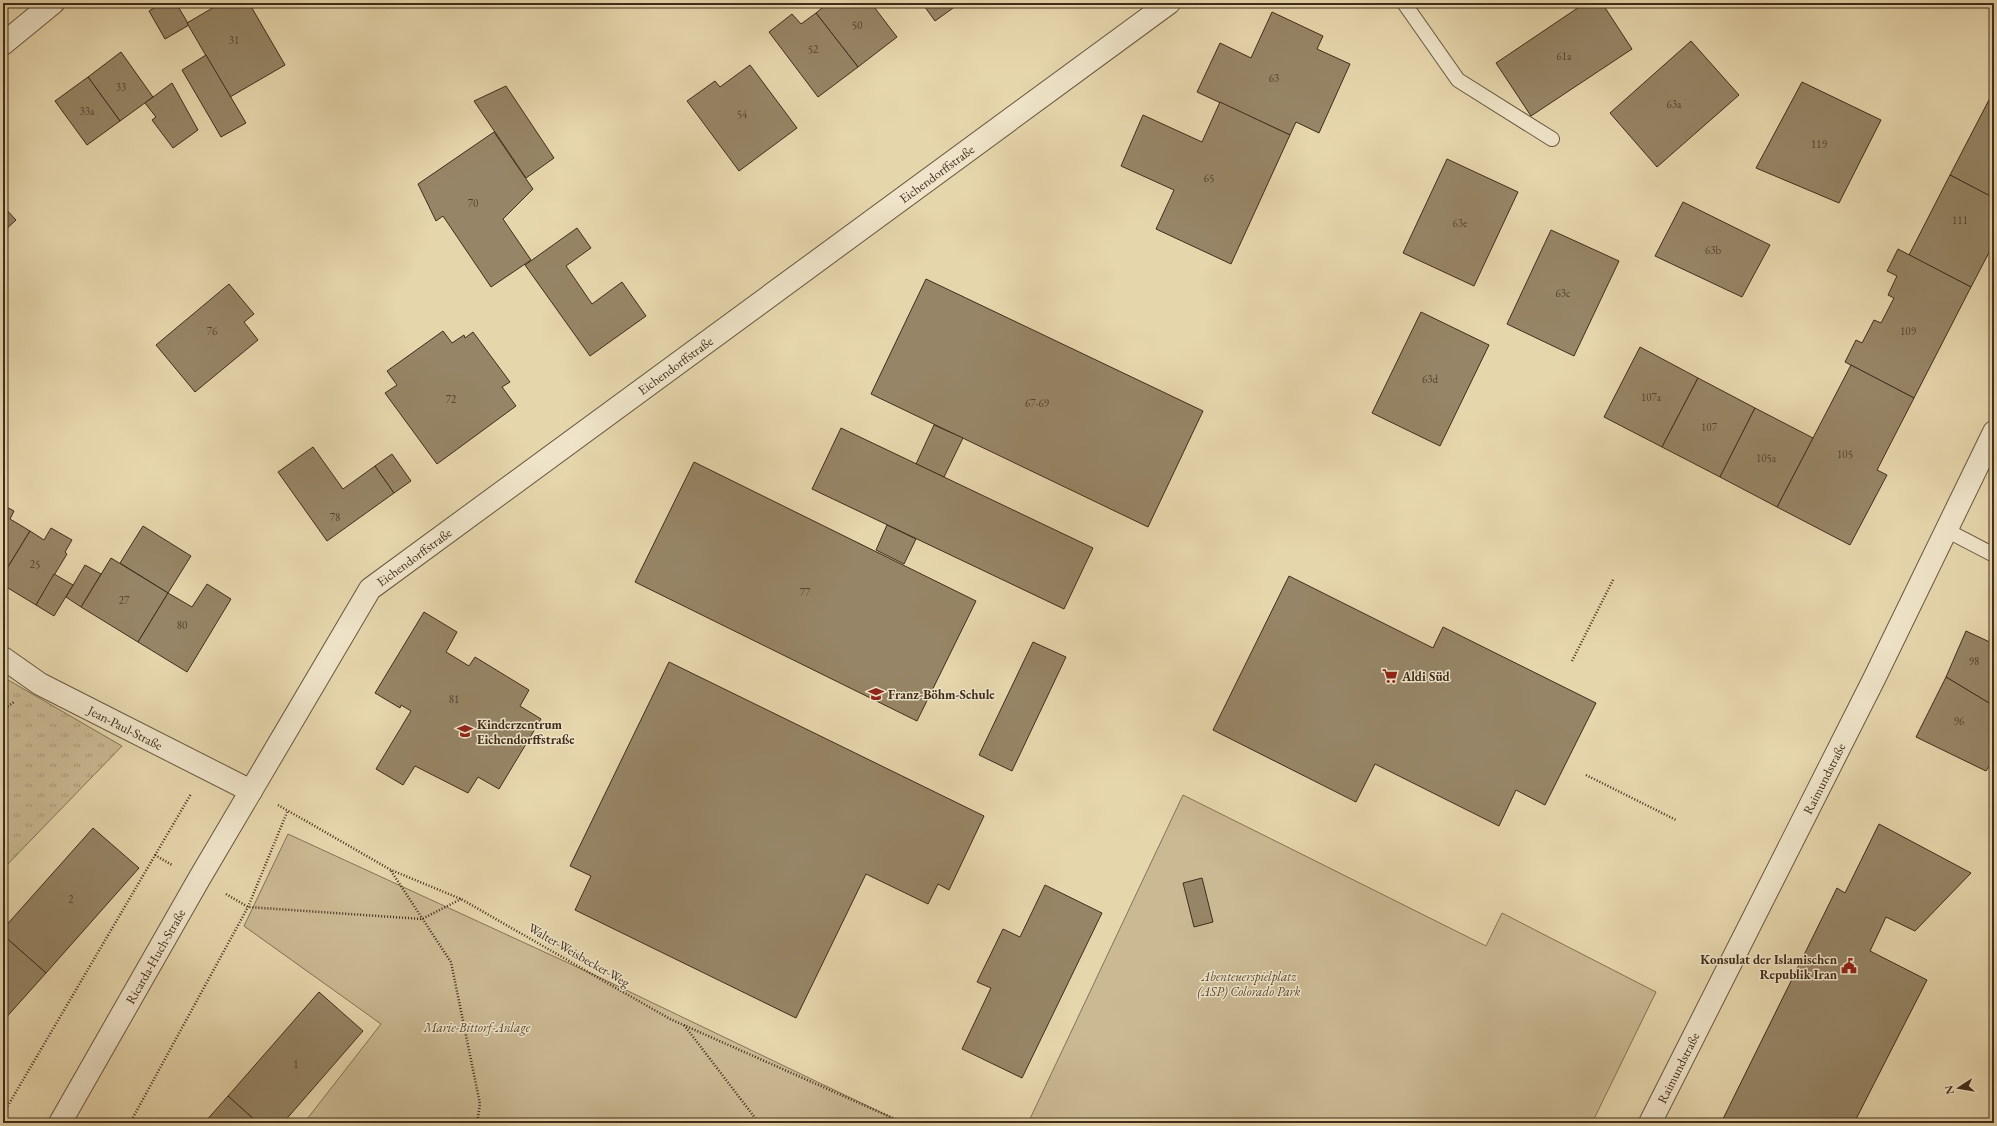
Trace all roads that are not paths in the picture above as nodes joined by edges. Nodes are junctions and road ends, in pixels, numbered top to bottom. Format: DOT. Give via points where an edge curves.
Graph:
graph roads {
  1 [pos="1169,3"];
  2 [pos="1404,3"];
  3 [pos="50,4"];
  4 [pos="3,44"];
  5 [pos="1552,139"];
  6 [pos="1994,432"];
  7 [pos="1946,530"];
  8 [pos="1994,555"];
  9 [pos="3,658"];
  10 [pos="252,791"];
  11 [pos="60,1123"];
  12 [pos="1650,1123"];
  1 -- 10 [label="street, Eichendorffstraße" via="370,589"];
  2 -- 5 [label="lane" via="1458,80"];
  3 -- 4 [label="street"];
  6 -- 7 [label="street, Raimundstraße"];
  7 -- 8 [label="lane"];
  7 -- 12 [label="street, Raimundstraße" via="1874,679"];
  9 -- 10 [label="street, Jean-Paul-Straße" via="40,684"];
  10 -- 11 [label="street, Ricarda-Huch-Straße"];
}
